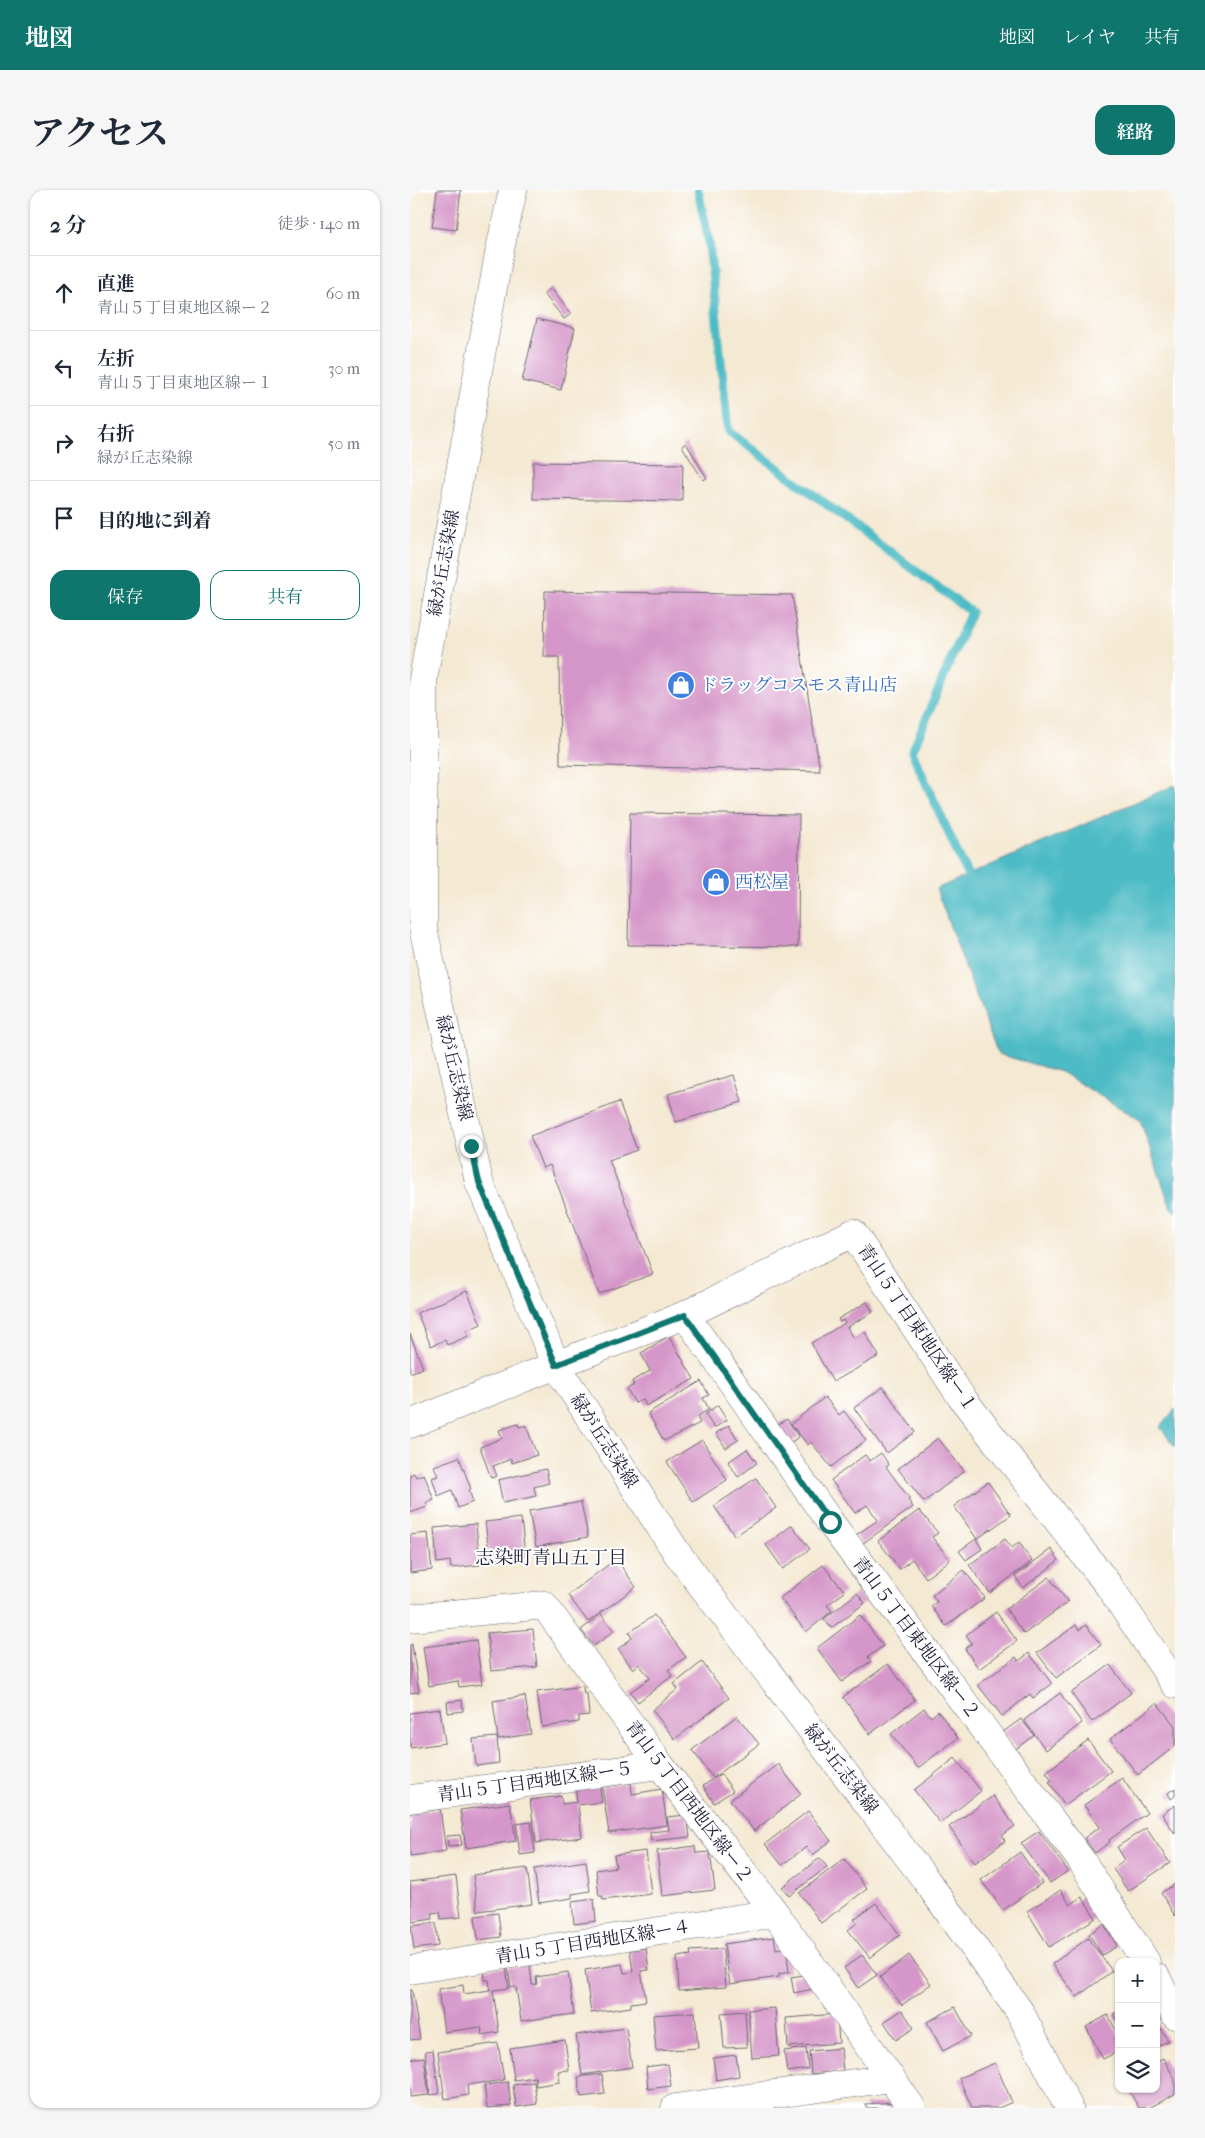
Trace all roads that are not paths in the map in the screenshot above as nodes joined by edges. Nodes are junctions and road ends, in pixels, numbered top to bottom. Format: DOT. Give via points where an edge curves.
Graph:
graph roads {
  1 [pos="513,190"];
  2 [pos="685,1315"];
  3 [pos="556,1365"];
  4 [pos="410,1424"];
  5 [pos="410,1618"];
  6 [pos="1175,1684"];
  7 [pos="660,1765"];
  8 [pos="410,1800"];
  9 [pos="775,1913"];
  10 [pos="1149,1958"];
  11 [pos="410,1970"];
  12 [pos="1160,1975"];
  13 [pos="1175,2015"];
  14 [pos="891,2078"];
  15 [pos="675,2108"];
  16 [pos="912,2108"];
  17 [pos="1069,2108"];
  1 -- 3 [label="street, 緑が丘志染線" via="423,679 423,928 479,1182"];
  2 -- 3 [label="street, 青山５丁目東地区線ー１"];
  2 -- 6 [label="street, 青山５丁目東地区線ー１" via="853,1233 962,1398 1109,1586"];
  2 -- 10 [label="street, 青山５丁目東地区線ー２" via="830,1522 1081,1860"];
  3 -- 4 [label="street, 青山５丁目東地区線ー１"];
  3 -- 17 [label="street, 緑が丘志染線" via="677,1553 926,1880 1020,2012"];
  5 -- 7 [label="street, 青山５丁目西地区線ー２" via="544,1605"];
  7 -- 8 [label="street, 青山５丁目西地区線ー５"];
  7 -- 9 [label="street, 青山５丁目西地区線ー２"];
  9 -- 11 [label="street, 青山５丁目西地区線ー４"];
  9 -- 14 [label="street, 青山５丁目西地区線ー２"];
  12 -- 13 [label="street, 青山５丁目東地区線ー２"];
  14 -- 15 [label="street"];
  14 -- 16 [label="street, 青山５丁目西地区線ー２"];
}
